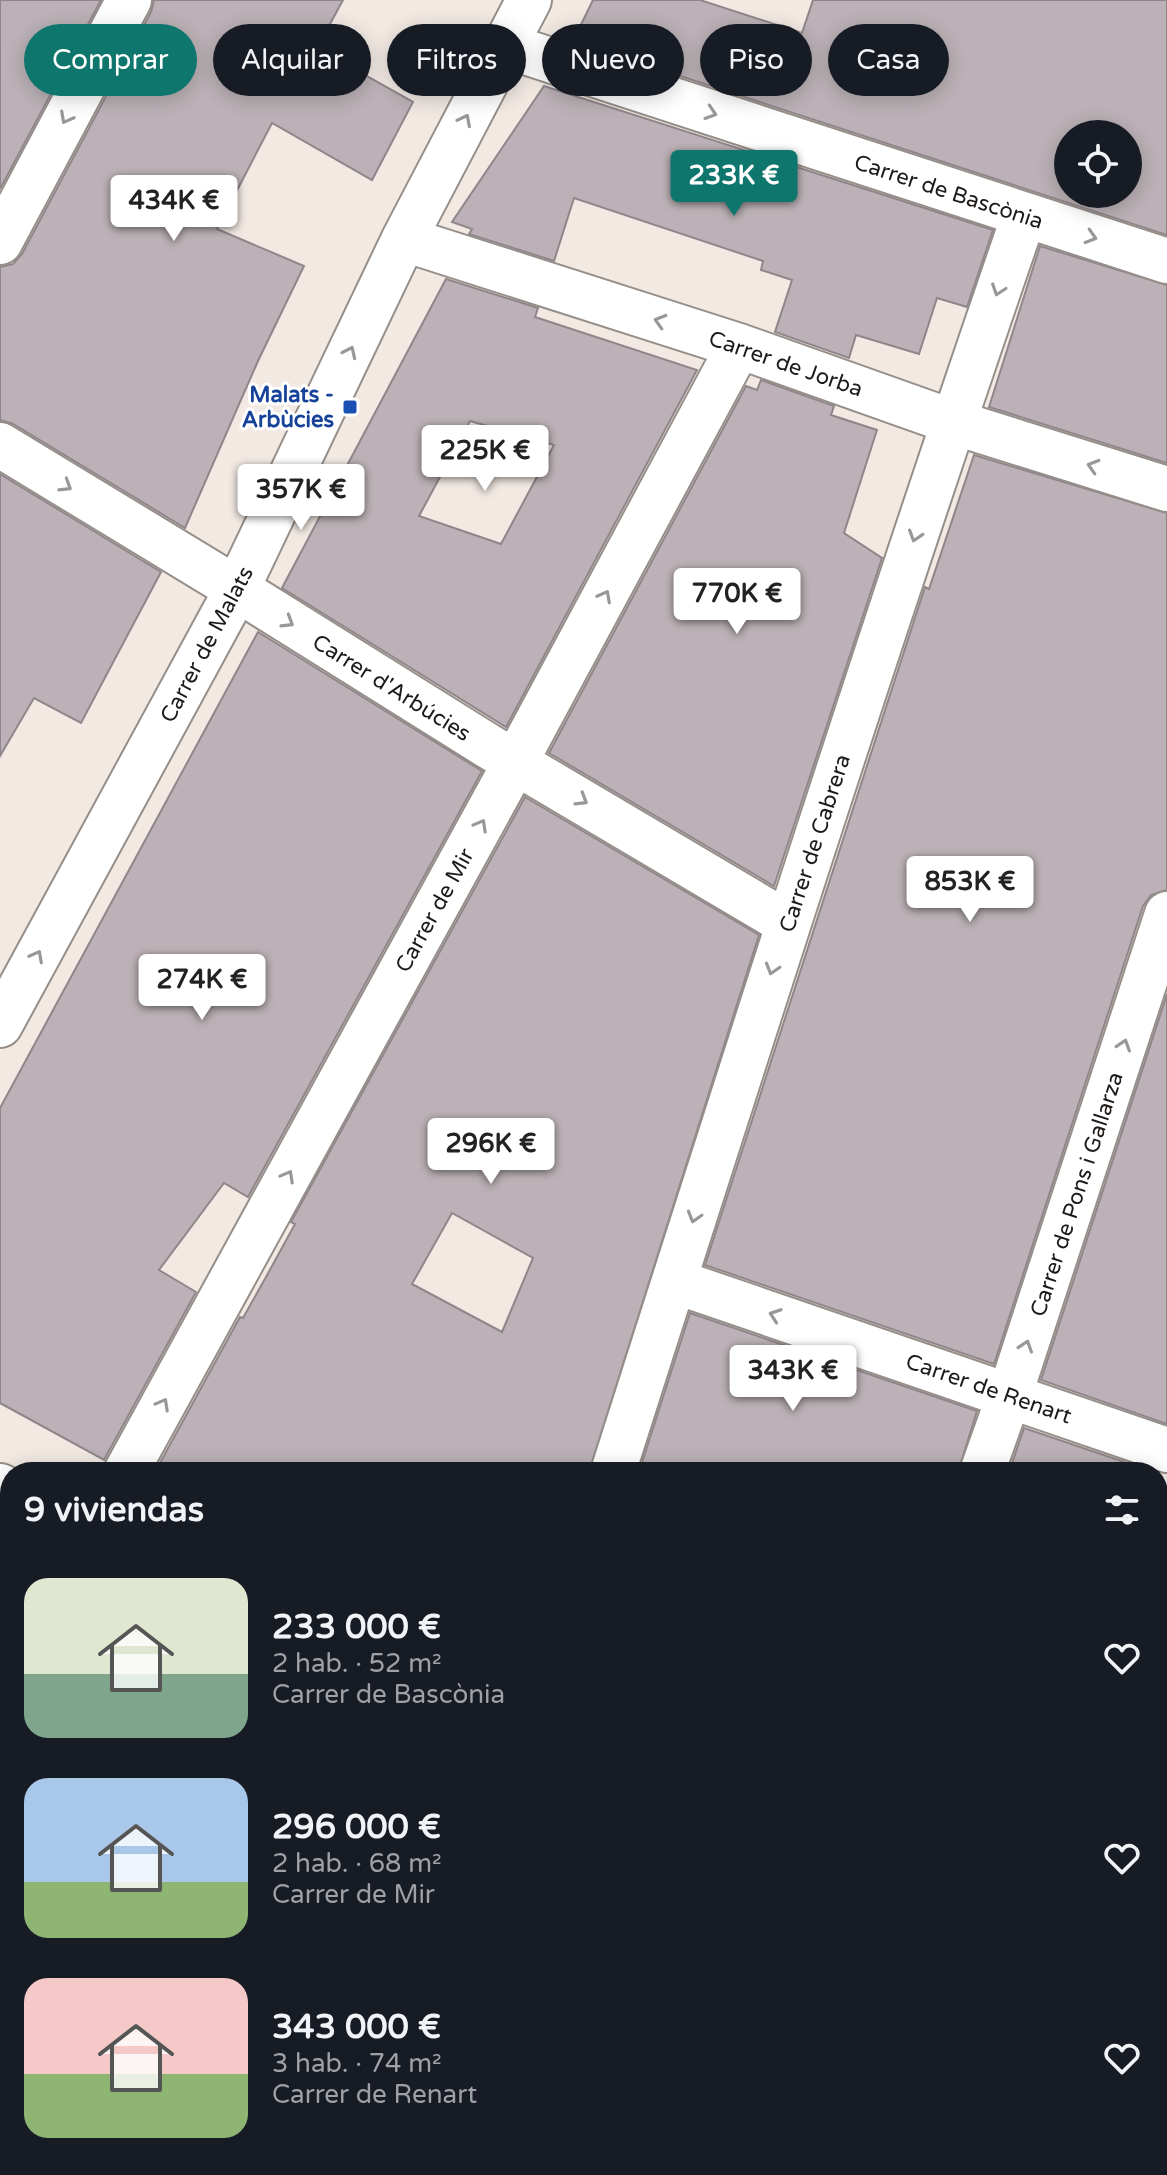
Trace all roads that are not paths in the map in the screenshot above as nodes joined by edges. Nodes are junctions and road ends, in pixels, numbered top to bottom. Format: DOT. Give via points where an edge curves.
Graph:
graph roads {
  1 [pos="129,0"];
  2 [pos="529,0"];
  3 [pos="516,24"];
  4 [pos="526,52"];
  5 [pos="478,96"];
  6 [pos="1024,216"];
  7 [pos="404,239"];
  8 [pos="0,242"];
  9 [pos="1167,261"];
  10 [pos="739,346"];
  11 [pos="953,422"];
  12 [pos="0,445"];
  13 [pos="1167,489"];
  14 [pos="237,589"];
  15 [pos="516,761"];
  16 [pos="1167,914"];
  17 [pos="787,923"];
  18 [pos="0,1025"];
  19 [pos="674,1281"];
  20 [pos="1009,1395"];
  21 [pos="1167,1450"];
  22 [pos="131,1462"];
  23 [pos="616,1462"];
  24 [pos="986,1462"];
  1 -- 8 [label="street, one-way"];
  2 -- 3 [label="street, Carrer de Malats"];
  4 -- 6 [label="street, Carrer de Bascònia, one-way"];
  7 -- 5 [label="street, Carrer de Malats, one-way"];
  6 -- 9 [label="street, Carrer de Bascònia, one-way"];
  6 -- 11 [label="street, Carrer de Cabrera, one-way"];
  10 -- 7 [label="street, Carrer de Jorba, one-way"];
  14 -- 7 [label="street, Carrer de Malats, one-way"];
  10 -- 11 [label="street, Carrer de Jorba"];
  15 -- 10 [label="street, Carrer de Mir, one-way"];
  13 -- 11 [label="street, Carrer de Jorba, one-way"];
  11 -- 17 [label="street, Carrer de Cabrera, one-way"];
  12 -- 14 [label="street, Carrer d'Arbúcies, one-way"];
  14 -- 15 [label="street, Carrer d'Arbúcies, one-way"];
  18 -- 14 [label="street, Carrer de Malats, one-way"];
  15 -- 17 [label="street, Carrer d'Arbúcies, one-way"];
  22 -- 15 [label="street, Carrer de Mir, one-way"];
  20 -- 16 [label="street, Carrer de Pons i Gallarza, one-way"];
  17 -- 19 [label="street, Carrer de Cabrera, one-way"];
  20 -- 19 [label="street, Carrer de Renart, one-way"];
  19 -- 23 [label="street, Carrer de Cabrera"];
  20 -- 21 [label="street, Carrer de Renart"];
  20 -- 24 [label="street, Carrer de Pons i Gallarza"];
}
